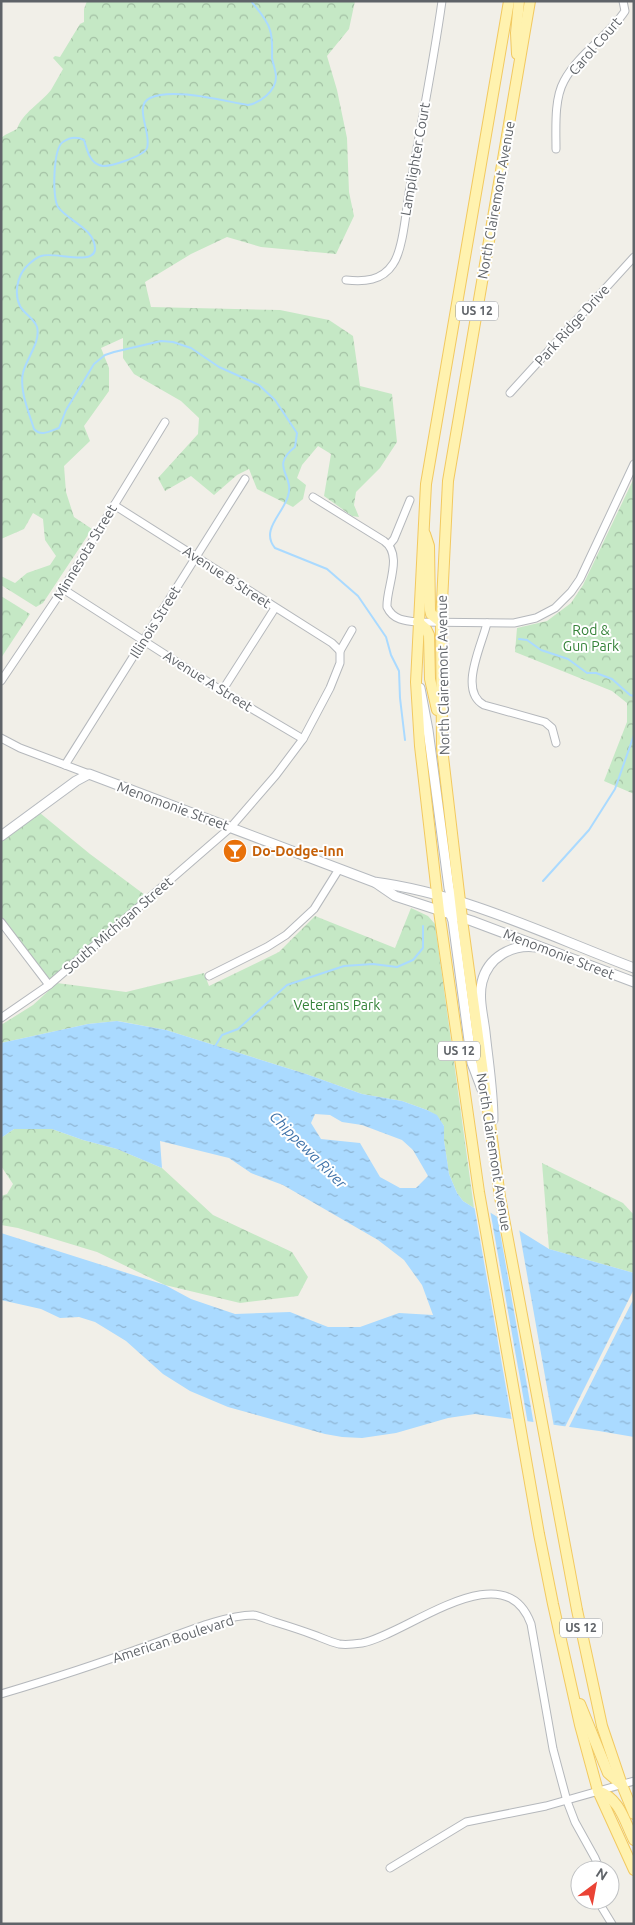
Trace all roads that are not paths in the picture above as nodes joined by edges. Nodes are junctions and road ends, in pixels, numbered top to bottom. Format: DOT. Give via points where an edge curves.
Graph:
graph roads {
  1 [pos="442,1"];
  2 [pos="509,1"];
  3 [pos="519,1"];
  4 [pos="530,1"];
  5 [pos="623,1"];
  6 [pos="517,78"];
  7 [pos="556,149"];
  8 [pos="634,257"];
  9 [pos="346,280"];
  10 [pos="510,394"];
  11 [pos="165,422"];
  12 [pos="634,464"];
  13 [pos="244,479"];
  14 [pos="313,497"];
  15 [pos="410,500"];
  16 [pos="114,505"];
  17 [pos="423,527"];
  18 [pos="389,545"];
  19 [pos="196,557"];
  20 [pos="63,589"];
  21 [pos="275,608"];
  22 [pos="418,622"];
  23 [pos="441,622"];
  24 [pos="487,623"];
  25 [pos="352,630"];
  26 [pos="144,641"];
  27 [pos="340,651"];
  28 [pos="416,676"];
  29 [pos="1,681"];
  30 [pos="222,690"];
  31 [pos="441,728"];
  32 [pos="1,738"];
  33 [pos="303,739"];
  34 [pos="556,743"];
  35 [pos="65,765"];
  36 [pos="89,774"];
  37 [pos="231,827"];
  38 [pos="1,836"];
  39 [pos="339,869"];
  40 [pos="374,882"];
  41 [pos="437,895"];
  42 [pos="456,900"];
  43 [pos="438,911"];
  44 [pos="456,916"];
  45 [pos="1,922"];
  46 [pos="543,948"];
  47 [pos="634,968"];
  48 [pos="209,976"];
  49 [pos="634,982"];
  50 [pos="49,985"];
  51 [pos="1,1018"];
  52 [pos="494,1151"];
  53 [pos="570,1680"];
  54 [pos="1,1694"];
  55 [pos="634,1781"];
  56 [pos="622,1786"];
  57 [pos="598,1791"];
  58 [pos="567,1801"];
  59 [pos="634,1814"];
  60 [pos="634,1840"];
  61 [pos="597,1860"];
  62 [pos="390,1868"];
  63 [pos="634,1870"];
  64 [pos="604,1910"];
  65 [pos="612,1924"];
  1 -- 9 [label="street, Lamplighter Court" via="395,262 382,275 370,280"];
  2 -- 17 [label="main road, North Clairemont Avenue / US 12" via="426,484"];
  3 -- 6 [label="main road"];
  4 -- 6 [label="main road, North Clairemont Avenue / US 12"];
  5 -- 7 [label="street, Carol Court" via="625,11 619,20 573,67 563,82 556,113"];
  6 -- 23 [label="main road, North Clairemont Avenue / US 12" via="448,481"];
  8 -- 10 [label="street, Park Ridge Drive"];
  11 -- 16 [label="street, Minnesota Street"];
  12 -- 24 [label="street" via="585,569 563,602 546,614 527,621"];
  13 -- 19 [label="street, Illinois Street"];
  14 -- 18 [label="street"];
  15 -- 18 [label="street"];
  16 -- 19 [label="street, Avenue B Street"];
  16 -- 20 [label="street, Minnesota Street"];
  17 -- 22 [label="main road, North Clairemont Avenue / US 12"];
  17 -- 23 [label="main road" via="429,546 430,610"];
  18 -- 22 [label="street" via="393,560 387,607 399,619"];
  19 -- 21 [label="street, Avenue B Street"];
  19 -- 26 [label="street, Illinois Street"];
  20 -- 26 [label="street, Avenue A Street"];
  20 -- 29 [label="street, Minnesota Street"];
  21 -- 27 [label="street, Avenue B Street"];
  21 -- 30 [label="street"];
  22 -- 23 [label="street"];
  22 -- 28 [label="main road, North Clairemont Avenue / US 12"];
  22 -- 31 [label="main road" via="429,635 430,679"];
  23 -- 24 [label="street"];
  23 -- 31 [label="main road, North Clairemont Avenue / US 12"];
  24 -- 34 [label="street" via="471,684 476,699 484,705 545,722 552,728"];
  25 -- 27 [label="street, South Michigan Street"];
  26 -- 30 [label="street, Avenue A Street"];
  26 -- 35 [label="street, Illinois Street"];
  27 -- 33 [label="street, South Michigan Street" via="340,663 330,688"];
  28 -- 41 [label="main road, North Clairemont Avenue / US 12" via="420,746"];
  28 -- 42 [label="main road" via="426,714 448,888"];
  30 -- 33 [label="street, Avenue A Street"];
  31 -- 42 [label="main road, North Clairemont Avenue / US 12"];
  32 -- 35 [label="street, Menomonie Street"];
  33 -- 37 [label="street, South Michigan Street"];
  35 -- 36 [label="street, Menomonie Street"];
  36 -- 37 [label="main road, Menomonie Street"];
  36 -- 38 [label="main road"];
  37 -- 39 [label="main road, Menomonie Street"];
  37 -- 50 [label="street, South Michigan Street"];
  39 -- 40 [label="main road, Menomonie Street"];
  39 -- 48 [label="street" via="314,909 286,935"];
  40 -- 41 [label="main road, Menomonie Street"];
  40 -- 43 [label="main road, Menomonie Street" via="395,896"];
  41 -- 42 [label="main road, Menomonie Street"];
  41 -- 43 [label="main road, North Clairemont Avenue / US 12"];
  41 -- 44 [label="main road"];
  42 -- 44 [label="main road, North Clairemont Avenue / US 12"];
  42 -- 47 [label="main road, Menomonie Street"];
  43 -- 44 [label="main road, Menomonie Street"];
  43 -- 53 [label="main road, North Clairemont Avenue / US 12" via="479,1192 553,1604"];
  44 -- 46 [label="main road, Menomonie Street"];
  44 -- 52 [label="main road, North Clairemont Avenue / US 12"];
  45 -- 50 [label="street"];
  46 -- 49 [label="main road, Menomonie Street"];
  46 -- 52 [label="main road" via="518,948 503,954 488,968 482,982 481,1004 493,1099"];
  50 -- 51 [label="street, South Michigan Street"];
  52 -- 56 [label="main road, North Clairemont Avenue / US 12" via="577,1610 602,1726"];
  53 -- 56 [label="main road" via="608,1773"];
  53 -- 57 [label="main road, US 12"];
  54 -- 58 [label="street, American Boulevard" via="235,1618 255,1615 340,1644 362,1643 382,1638 469,1597 498,1594 521,1607 531,1624 553,1749"];
  55 -- 56 [label="street"];
  56 -- 57 [label="street"];
  56 -- 59 [label="main road, US 12"];
  57 -- 58 [label="street"];
  57 -- 60 [label="main road" via="618,1805"];
  57 -- 63 [label="main road, US 12"];
  58 -- 61 [label="street, American Boulevard" via="574,1822"];
  58 -- 62 [label="street" via="466,1822"];
  64 -- 65 [label="street"];
}
